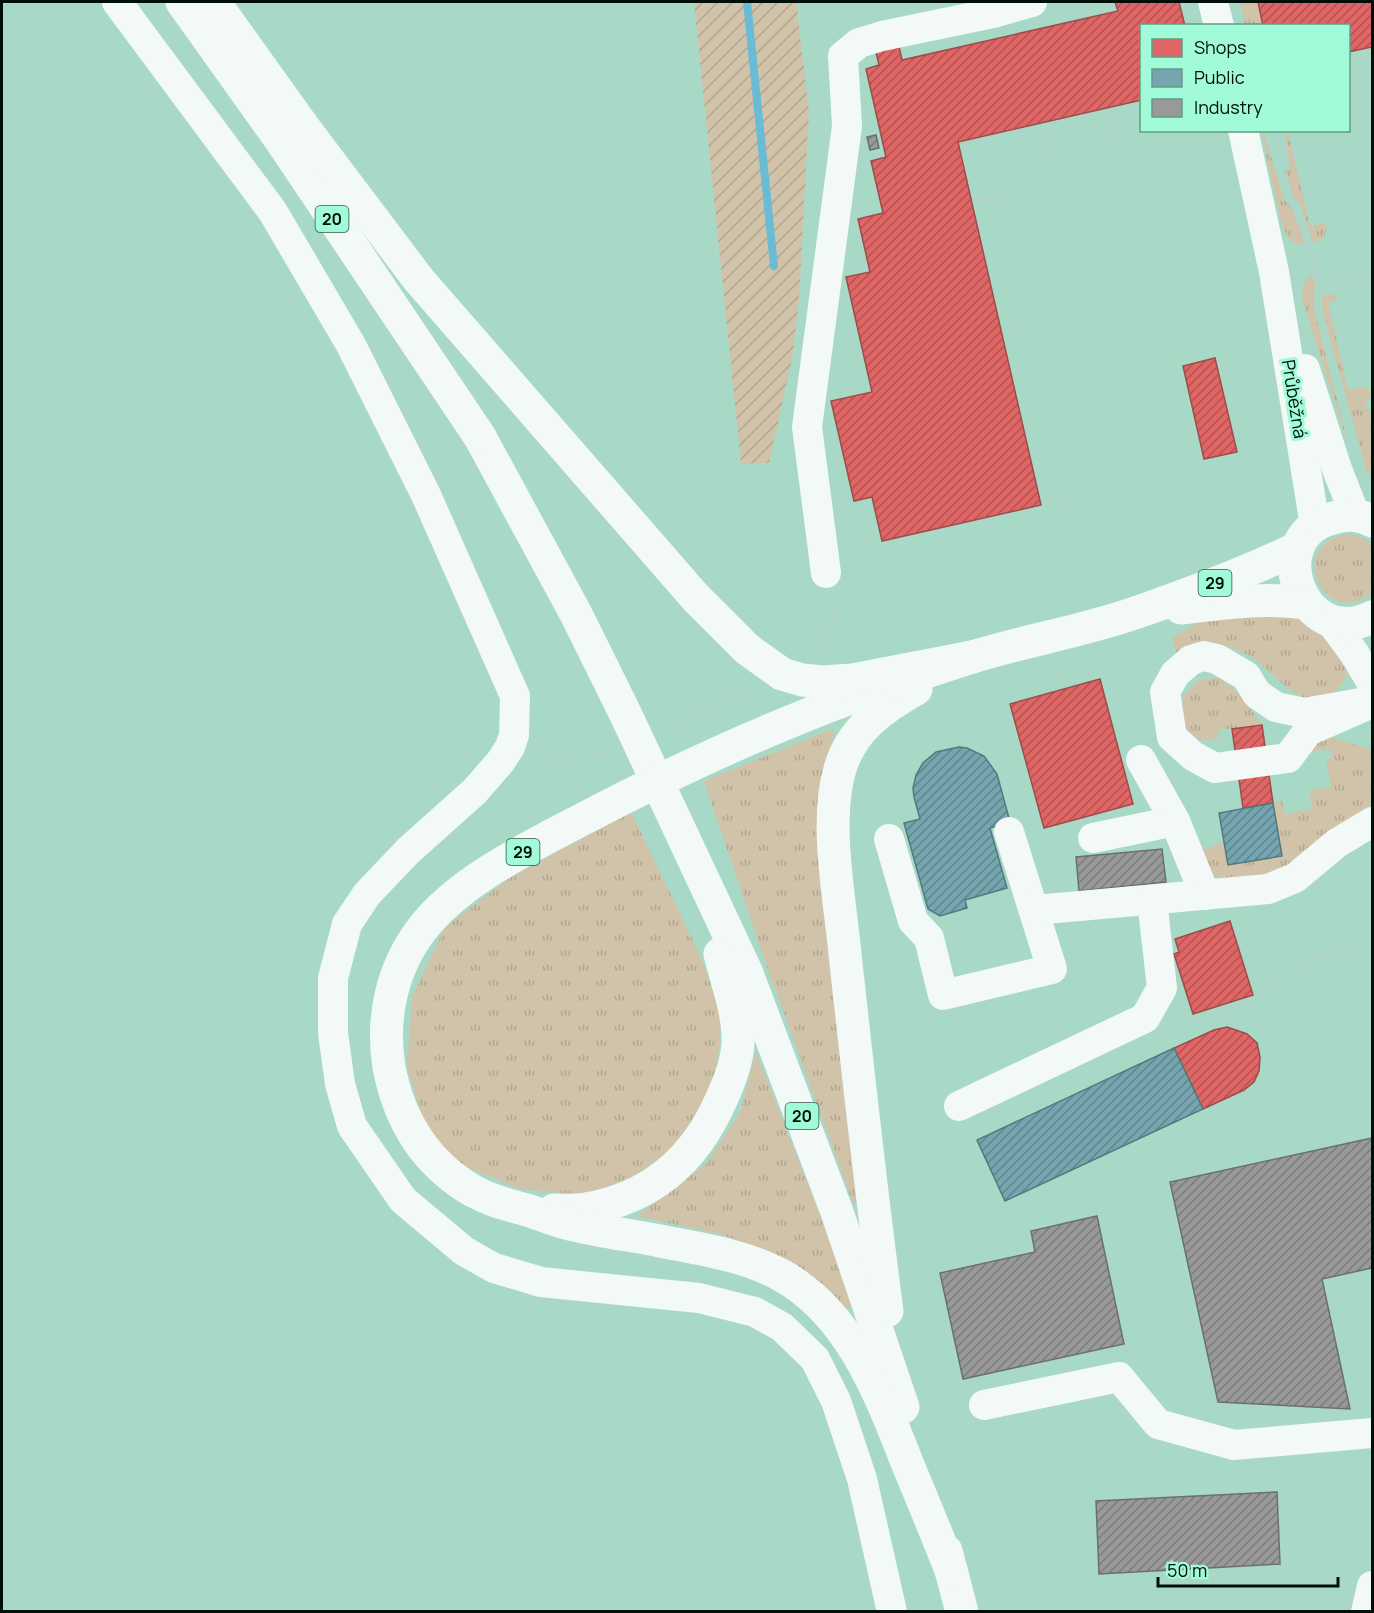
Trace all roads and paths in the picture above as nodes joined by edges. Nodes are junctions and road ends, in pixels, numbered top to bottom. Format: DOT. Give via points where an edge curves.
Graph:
graph roads {
  1 [pos="117,2"];
  2 [pos="182,2"];
  3 [pos="214,2"];
  4 [pos="1032,2"];
  5 [pos="1213,2"];
  6 [pos="1218,24"];
  7 [pos="1372,56"];
  8 [pos="1350,63"];
  9 [pos="1350,73"];
  10 [pos="1359,112"];
  11 [pos="1111,116"];
  12 [pos="305,129"];
  13 [pos="1048,130"];
  14 [pos="1193,132"];
  15 [pos="1243,132"];
  16 [pos="1282,132"];
  17 [pos="1275,153"];
  18 [pos="1180,154"];
  19 [pos="1278,164"];
  20 [pos="1123,167"];
  21 [pos="1061,182"];
  22 [pos="1005,194"];
  23 [pos="978,200"];
  24 [pos="1274,272"];
  25 [pos="1372,278"];
  26 [pos="1319,290"];
  27 [pos="1036,328"];
  28 [pos="1009,335"];
  29 [pos="1334,365"];
  30 [pos="480,437"];
  31 [pos="1075,497"];
  32 [pos="1048,502"];
  33 [pos="1364,518"];
  34 [pos="1306,537"];
  35 [pos="826,573"];
  36 [pos="1317,611"];
  37 [pos="1132,614"];
  38 [pos="1372,617"];
  39 [pos="972,657"];
  40 [pos="782,674"];
  41 [pos="1372,682"];
  42 [pos="1372,702"];
  43 [pos="663,732"];
  44 [pos="514,735"];
  45 [pos="622,748"];
  46 [pos="1141,760"];
  47 [pos="1175,821"];
  48 [pos="1372,822"];
  49 [pos="1010,832"];
  50 [pos="1093,838"];
  51 [pos="889,839"];
  52 [pos="693,854"];
  53 [pos="1205,895"];
  54 [pos="1152,900"];
  55 [pos="1035,910"];
  56 [pos="1372,937"];
  57 [pos="1175,1027"];
  58 [pos="959,1106"];
  59 [pos="530,1211"];
  60 [pos="896,1384"];
  61 [pos="984,1405"];
  62 [pos="1372,1433"];
  63 [pos="952,1573"];
  64 [pos="1372,1586"];
  65 [pos="892,1611"];
  66 [pos="962,1611"];
  67 [pos="1366,1611"];
  1 -- 44 [label="street" via="273,212 351,345 426,495 515,696"];
  2 -- 30 [label="main road, 20" via="282,142"];
  3 -- 12 [label="main road, 20"];
  4 -- 35 [label="street" via="882,36 859,43 843,56 847,126 807,427"];
  5 -- 6 [label="street"];
  7 -- 8 [label="path"];
  9 -- 10 [label="path"];
  11 -- 20 [label="path"];
  12 -- 30 [label="main road, 20"];
  12 -- 40 [label="main road" via="419,280 666,564 747,649"];
  13 -- 21 [label="path"];
  14 -- 18 [label="path"];
  15 -- 24 [label="street, Průběžná"];
  16 -- 19 [label="path" via="1285,162"];
  17 -- 19 [label="path"];
  19 -- 26 [label="path" via="1315,262"];
  22 -- 23 [label="path"];
  24 -- 33 [label="street, Průběžná" via="1337,469"];
  24 -- 34 [label="street, Průběžná"];
  25 -- 26 [label="path"];
  26 -- 29 [label="path" via="1319,310"];
  27 -- 28 [label="path"];
  30 -- 52 [label="main road, 20" via="576,614"];
  31 -- 32 [label="path"];
  33 -- 34 [label="main road" via="1341,515 1328,519"];
  34 -- 36 [label="main road" via="1294,562 1294,577 1298,591"];
  34 -- 37 [label="main road, 29" via="1262,565"];
  35 -- 40 [label="path" via="836,618 807,667"];
  36 -- 37 [label="main road, 29" via="1276,599"];
  36 -- 38 [label="main road" via="1343,623"];
  36 -- 41 [label="street" via="1354,652"];
  37 -- 39 [label="main road, 29"];
  39 -- 40 [label="main road" via="853,680 802,680"];
  39 -- 59 [label="main road, 29" via="794,720 621,799 494,869 454,897 425,925 404,954 389,1000 386,1045 393,1090 420,1145 439,1167 499,1204"];
  39 -- 60 [label="main road" via="889,704 861,728 840,767 835,789 836,861 860,1096"];
  40 -- 43 [label="path"];
  42 -- 42 [label="street" via="1304,712 1276,707 1257,694 1246,676 1204,656 1191,660 1175,674 1165,692 1172,736 1193,756 1215,768 1288,758 1308,731"];
  44 -- 45 [label="path" via="543,746 567,762"];
  44 -- 65 [label="street" via="501,761 367,894 347,924 333,978 333,1033 340,1084 352,1126 403,1200 464,1251 494,1268 541,1282 699,1298 755,1312 782,1327 815,1359 836,1401 862,1479"];
  46 -- 47 [label="street"];
  47 -- 50 [label="street"];
  47 -- 53 [label="street"];
  48 -- 53 [label="street" via="1336,843 1295,878 1268,889"];
  49 -- 55 [label="street"];
  51 -- 55 [label="street" via="913,921 929,938 943,995 1052,969"];
  52 -- 59 [label="main road" via="735,1013 738,1044 730,1080 711,1125 683,1160 655,1183 624,1200 584,1210"];
  52 -- 60 [label="main road, 20" via="746,971 804,1122"];
  53 -- 54 [label="street"];
  54 -- 55 [label="street"];
  54 -- 58 [label="street" via="1162,988 1145,1018"];
  56 -- 57 [label="path" via="1295,965 1258,999"];
  59 -- 63 [label="main road" via="569,1224 751,1262 778,1274 815,1299 844,1332 882,1399"];
  60 -- 63 [label="main road, 20"];
  61 -- 62 [label="street" via="1119,1377 1158,1424 1234,1445"];
  63 -- 66 [label="main road, 20"];
  64 -- 67 [label="street"];
}
